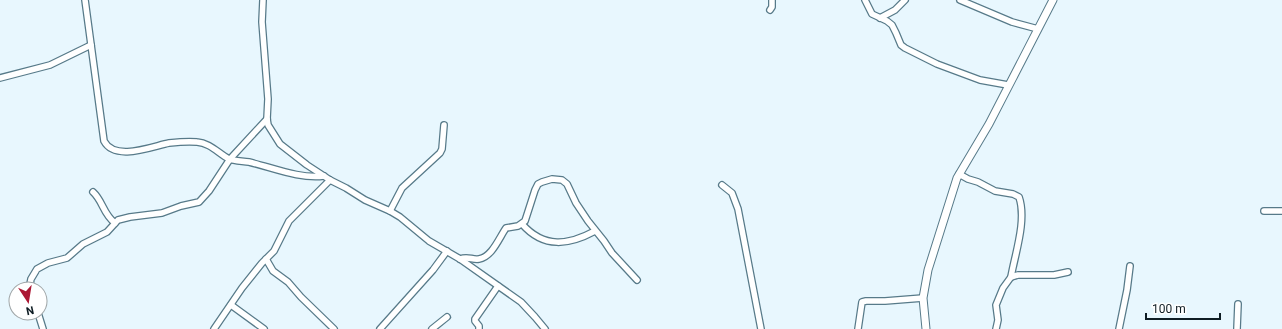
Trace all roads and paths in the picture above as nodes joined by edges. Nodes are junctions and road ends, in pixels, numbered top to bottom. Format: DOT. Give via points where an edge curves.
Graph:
graph roads {
  1 [pos="86,0"];
  2 [pos="263,0"];
  3 [pos="772,0"];
  4 [pos="865,0"];
  5 [pos="905,0"];
  6 [pos="960,0"];
  7 [pos="1053,0"];
  8 [pos="770,10"];
  9 [pos="880,18"];
  10 [pos="1038,30"];
  11 [pos="91,46"];
  12 [pos="0,78"];
  13 [pos="1008,85"];
  14 [pos="267,119"];
  15 [pos="444,125"];
  16 [pos="230,160"];
  17 [pos="959,174"];
  18 [pos="324,176"];
  19 [pos="330,180"];
  20 [pos="722,185"];
  21 [pos="93,192"];
  22 [pos="1264,210"];
  23 [pos="390,211"];
  24 [pos="1282,211"];
  25 [pos="115,223"];
  26 [pos="522,224"];
  27 [pos="595,231"];
  28 [pos="447,251"];
  29 [pos="266,259"];
  30 [pos="460,259"];
  31 [pos="1130,266"];
  32 [pos="1068,272"];
  33 [pos="1011,277"];
  34 [pos="637,280"];
  35 [pos="30,281"];
  36 [pos="498,286"];
  37 [pos="923,298"];
  38 [pos="1238,304"];
  39 [pos="231,305"];
  40 [pos="447,317"];
  41 [pos="214,329"];
  42 [pos="264,329"];
  43 [pos="334,329"];
  44 [pos="380,329"];
  45 [pos="432,329"];
  46 [pos="479,329"];
  47 [pos="545,329"];
  48 [pos="761,329"];
  49 [pos="858,329"];
  50 [pos="926,329"];
  51 [pos="996,329"];
  52 [pos="1119,329"];
  53 [pos="1237,329"];
  1 -- 11 [label="street"];
  2 -- 14 [label="street"];
  3 -- 8 [label="street"];
  4 -- 9 [label="street" via="872,14"];
  5 -- 9 [label="street" via="895,10"];
  6 -- 10 [label="street"];
  7 -- 10 [label="main road"];
  9 -- 13 [label="street" via="892,25 901,45 905,48 937,64 980,80"];
  10 -- 13 [label="main road"];
  11 -- 12 [label="street" via="50,65"];
  11 -- 16 [label="street" via="104,141 109,147 123,151 138,151 169,143 199,142 212,147"];
  13 -- 17 [label="main road"];
  14 -- 16 [label="street"];
  14 -- 18 [label="street" via="284,148"];
  15 -- 23 [label="street" via="440,153 402,188"];
  16 -- 18 [label="street" via="306,176"];
  16 -- 25 [label="street" via="199,202 162,213 118,220"];
  17 -- 33 [label="street" via="995,191 1019,197 1021,223"];
  17 -- 37 [label="main road" via="932,256"];
  18 -- 19 [label="street"];
  19 -- 23 [label="street"];
  19 -- 29 [label="street" via="289,221 274,251"];
  20 -- 48 [label="street" via="732,193 738,209"];
  21 -- 25 [label="street" via="104,211"];
  22 -- 24 [label="street"];
  23 -- 28 [label="street" via="400,216 429,241"];
  25 -- 35 [label="street" via="107,232 83,244 67,258 37,269"];
  26 -- 27 [label="street" via="531,234 553,243 584,237"];
  26 -- 27 [label="street" via="538,184 558,179 567,184 580,210"];
  26 -- 30 [label="street" via="506,228 484,258"];
  27 -- 34 [label="street"];
  28 -- 30 [label="street"];
  28 -- 44 [label="street"];
  29 -- 39 [label="street"];
  29 -- 43 [label="street" via="273,271 288,282"];
  30 -- 36 [label="street"];
  31 -- 52 [label="street"];
  32 -- 33 [label="street"];
  33 -- 51 [label="street" via="996,304"];
  36 -- 46 [label="street" via="475,319"];
  36 -- 47 [label="street" via="527,308"];
  37 -- 49 [label="street" via="862,302"];
  37 -- 50 [label="main road"];
  38 -- 53 [label="street"];
  39 -- 41 [label="street"];
  39 -- 42 [label="street"];
  40 -- 45 [label="street"];
}
